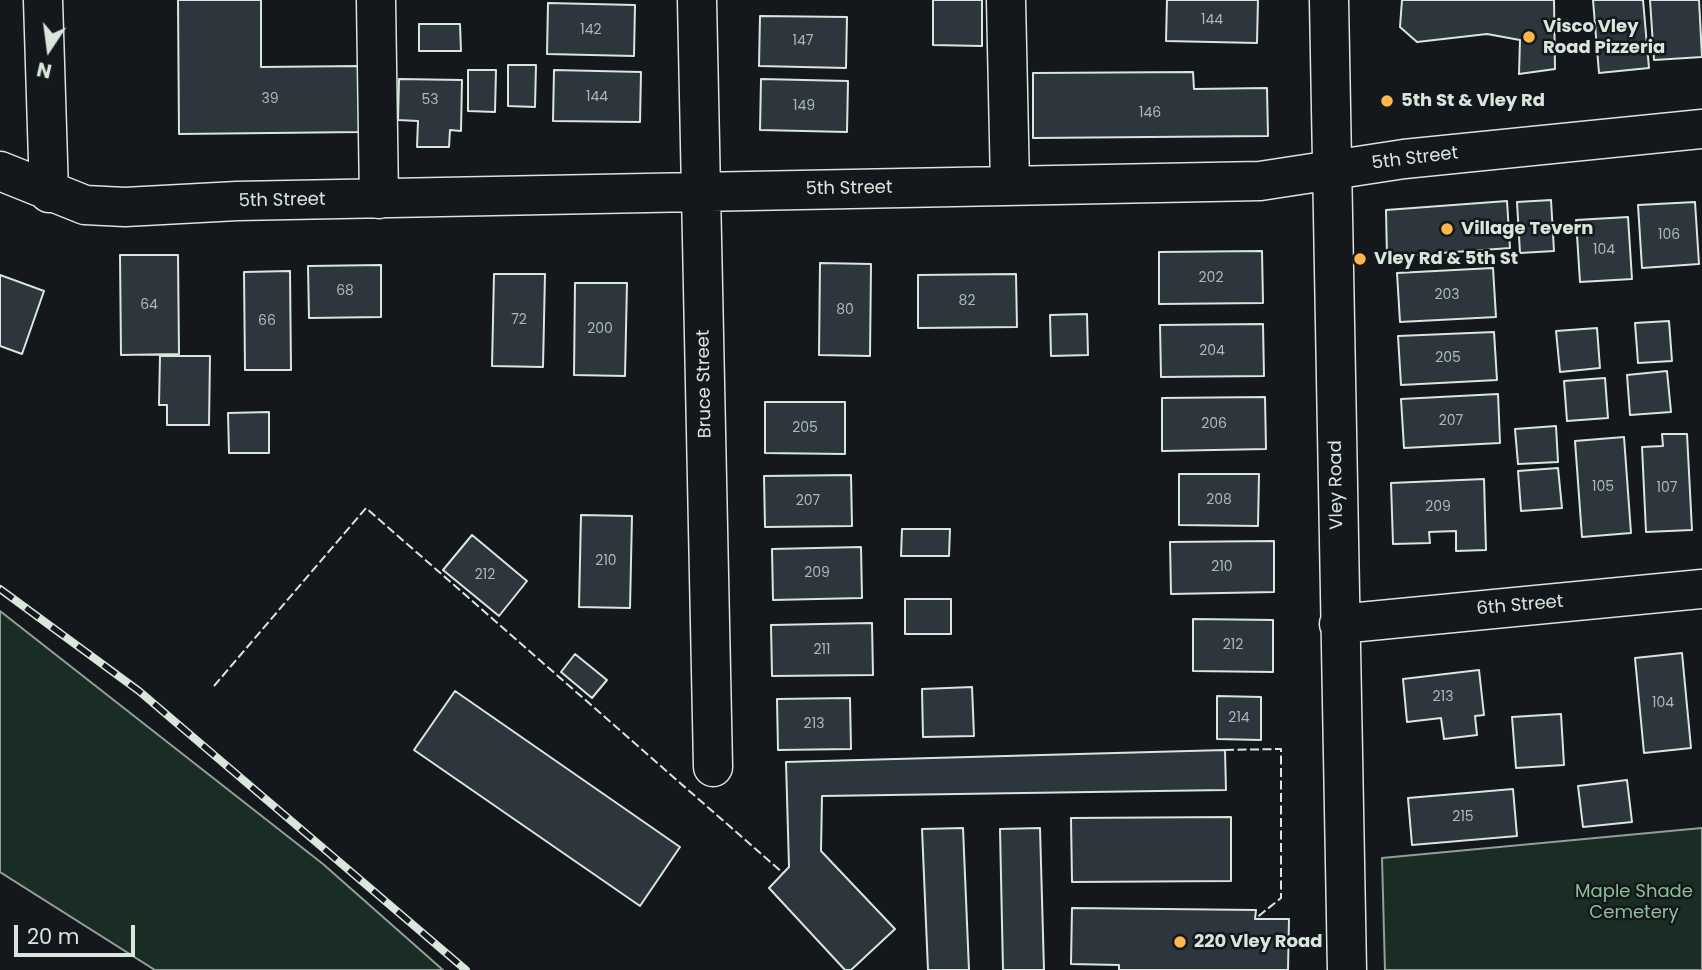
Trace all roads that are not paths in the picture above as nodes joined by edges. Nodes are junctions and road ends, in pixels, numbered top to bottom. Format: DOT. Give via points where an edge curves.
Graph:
graph roads {
  1 [pos="44,0"];
  2 [pos="376,0"];
  3 [pos="697,0"];
  4 [pos="1006,0"];
  5 [pos="1329,0"];
  6 [pos="1702,128"];
  7 [pos="1333,170"];
  8 [pos="0,171"];
  9 [pos="1010,185"];
  10 [pos="49,193"];
  11 [pos="701,193"];
  12 [pos="379,199"];
  13 [pos="1702,589"];
  14 [pos="1339,624"];
  15 [pos="713,767"];
  16 [pos="1347,970"];
  1 -- 10 [label="street"];
  2 -- 12 [label="street"];
  3 -- 11 [label="street, Bruce Street"];
  4 -- 9 [label="street"];
  5 -- 7 [label="street, Vley Road"];
  6 -- 7 [label="street, 5th Street"];
  7 -- 9 [label="street, 5th Street" via="1260,181"];
  7 -- 14 [label="street, Vley Road"];
  8 -- 10 [label="street, 5th Street"];
  9 -- 11 [label="street, 5th Street"];
  10 -- 12 [label="street, 5th Street" via="85,205 125,207"];
  11 -- 12 [label="street, 5th Street"];
  11 -- 15 [label="street, Bruce Street"];
  13 -- 14 [label="street, 6th Street"];
  14 -- 16 [label="street, Vley Road"];
}
